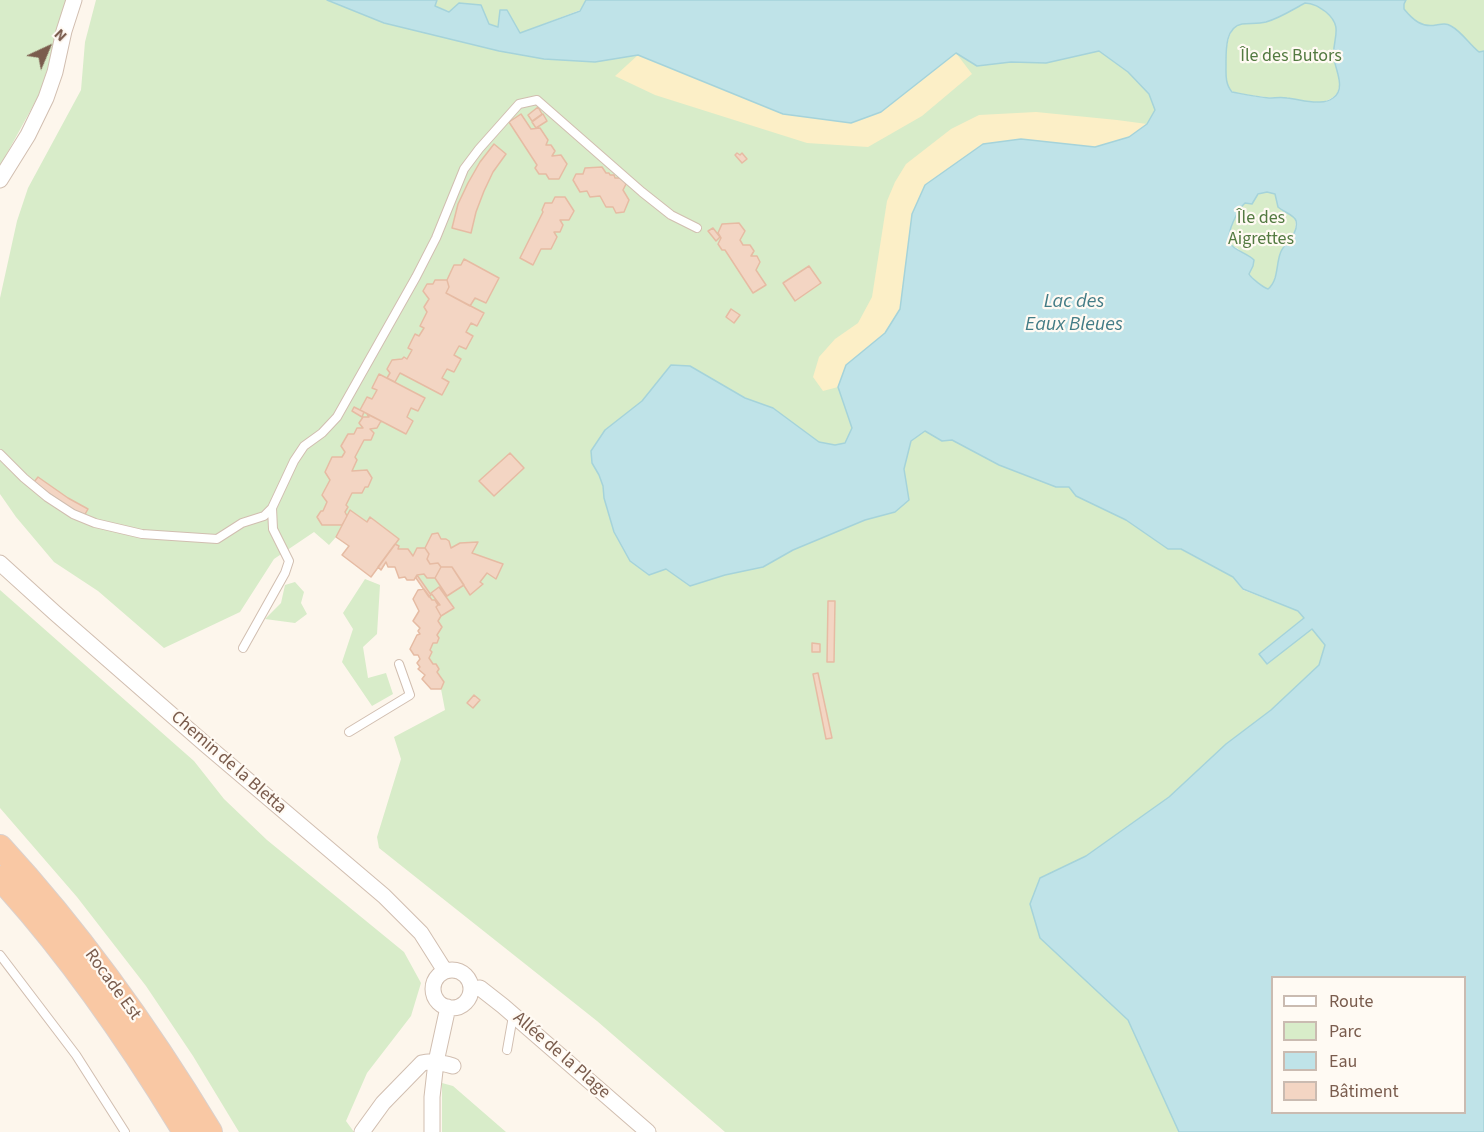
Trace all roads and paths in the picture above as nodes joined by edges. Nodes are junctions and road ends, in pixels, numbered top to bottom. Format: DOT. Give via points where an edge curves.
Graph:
graph roads {
  1 [pos="74,0"];
  2 [pos="0,180"];
  3 [pos="697,228"];
  4 [pos="0,454"];
  5 [pos="272,508"];
  6 [pos="0,563"];
  7 [pos="243,648"];
  8 [pos="399,664"];
  9 [pos="349,732"];
  10 [pos="0,847"];
  11 [pos="0,878"];
  12 [pos="0,955"];
  13 [pos="445,971"];
  14 [pos="471,989"];
  15 [pos="447,1007"];
  16 [pos="514,1015"];
  17 [pos="507,1050"];
  18 [pos="436,1062"];
  19 [pos="453,1066"];
  20 [pos="125,1132"];
  21 [pos="185,1132"];
  22 [pos="210,1132"];
  23 [pos="362,1132"];
  24 [pos="432,1132"];
  25 [pos="648,1132"];
  1 -- 2 [label="street" via="46,98"];
  3 -- 5 [label="lane" via="642,192 537,100 519,104 464,169 436,238 354,387 337,417 294,460"];
  4 -- 5 [label="lane" via="47,497 74,514 142,534 217,539 242,523 264,516"];
  5 -- 7 [label="lane" via="273,529 289,561"];
  6 -- 13 [label="street, Chemin de la Bletta" via="384,896 421,933"];
  8 -- 9 [label="lane" via="410,695"];
  10 -- 22 [label="highway, Rocade Est" via="101,968"];
  11 -- 21 [label="highway, Rocade Est" via="83,980"];
  12 -- 20 [label="lane" via="76,1055"];
  13 -- 14 [label="street" via="463,973"];
  13 -- 15 [label="street" via="436,979 433,990 438,1001"];
  14 -- 15 [label="street" via="464,1004"];
  14 -- 16 [label="street, Allée de la Plage" via="480,988"];
  15 -- 18 [label="street"];
  16 -- 17 [label="lane"];
  16 -- 25 [label="street, Allée de la Plage"];
  18 -- 19 [label="street"];
  18 -- 23 [label="street" via="422,1063 383,1103"];
  18 -- 24 [label="street"];
}
